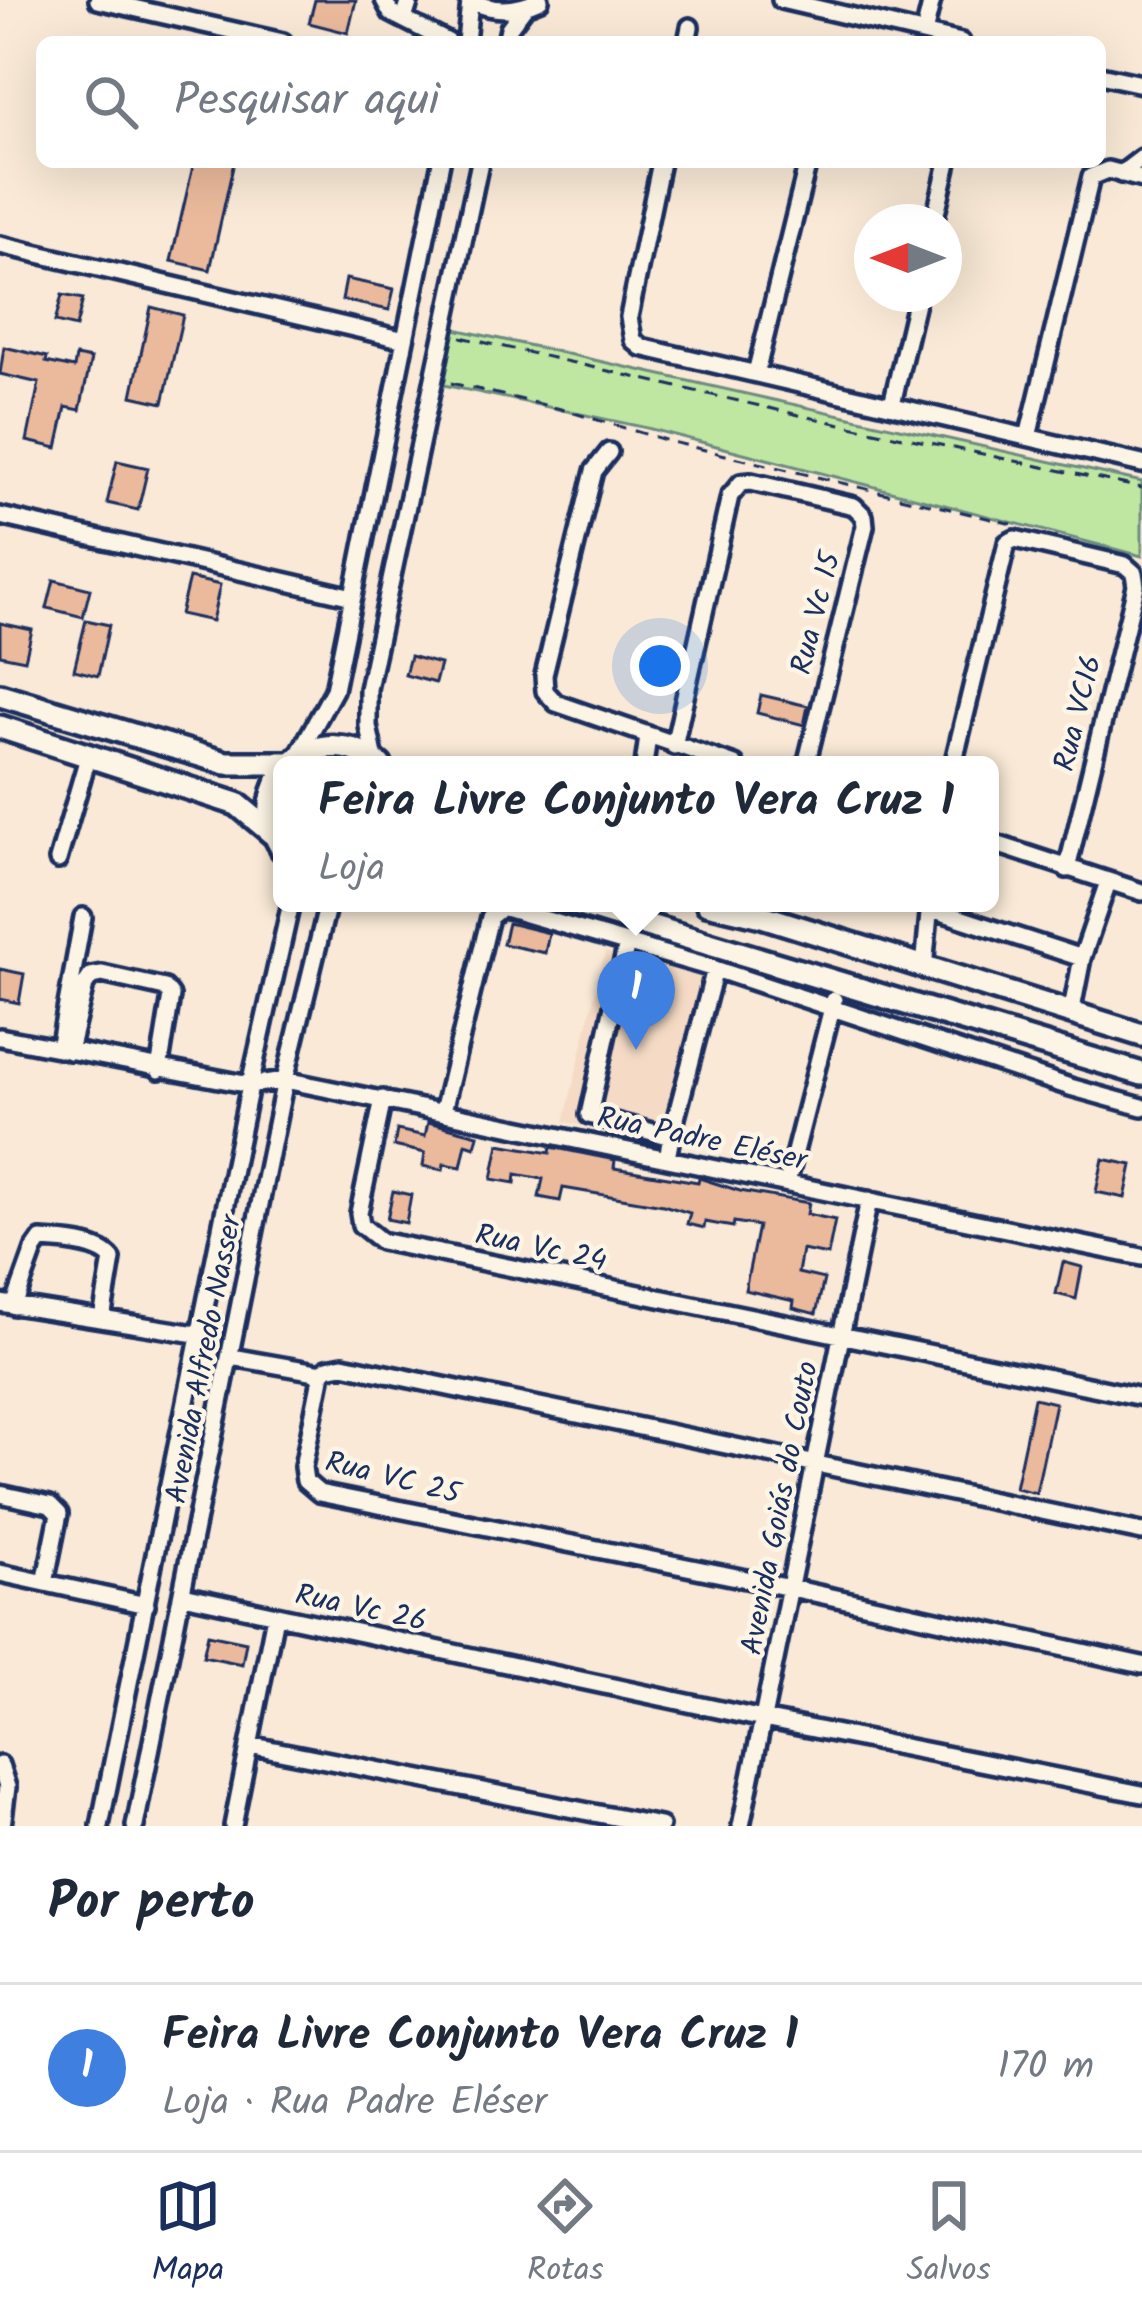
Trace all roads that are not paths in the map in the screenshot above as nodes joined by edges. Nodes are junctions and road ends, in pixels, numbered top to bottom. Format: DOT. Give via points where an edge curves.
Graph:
graph roads {
  1 [pos="98,0"];
  2 [pos="384,0"];
  3 [pos="410,0"];
  4 [pos="540,0"];
  5 [pos="781,0"];
  6 [pos="932,0"];
  7 [pos="469,1"];
  8 [pos="524,8"];
  9 [pos="404,19"];
  10 [pos="924,33"];
  11 [pos="257,36"];
  12 [pos="437,36"];
  13 [pos="466,36"];
  14 [pos="507,36"];
  15 [pos="936,36"];
  16 [pos="1106,75"];
  17 [pos="1142,84"];
  18 [pos="1142,158"];
  19 [pos="440,168"];
  20 [pos="479,168"];
  21 [pos="660,168"];
  22 [pos="807,168"];
  23 [pos="947,168"];
  24 [pos="1120,174"];
  25 [pos="1142,179"];
  26 [pos="938,204"];
  27 [pos="0,245"];
  28 [pos="913,312"];
  29 [pos="405,340"];
  30 [pos="756,373"];
  31 [pos="892,404"];
  32 [pos="1028,437"];
  33 [pos="609,452"];
  34 [pos="1142,464"];
  35 [pos="0,516"];
  36 [pos="353,597"];
  37 [pos="0,695"];
  38 [pos="0,727"];
  39 [pos="648,736"];
  40 [pos="674,746"];
  41 [pos="89,754"];
  42 [pos="295,756"];
  43 [pos="304,756"];
  44 [pos="367,756"];
  45 [pos="376,756"];
  46 [pos="645,756"];
  47 [pos="706,756"];
  48 [pos="808,756"];
  49 [pos="955,756"];
  50 [pos="273,764"];
  51 [pos="273,792"];
  52 [pos="273,827"];
  53 [pos="273,837"];
  54 [pos="999,845"];
  55 [pos="58,860"];
  56 [pos="1067,869"];
  57 [pos="1108,881"];
  58 [pos="1142,892"];
  59 [pos="289,912"];
  60 [pos="326,912"];
  61 [pos="494,912"];
  62 [pos="525,912"];
  63 [pos="603,912"];
  64 [pos="770,912"];
  65 [pos="929,912"];
  66 [pos="947,912"];
  67 [pos="82,916"];
  68 [pos="627,944"];
  69 [pos="1082,958"];
  70 [pos="924,968"];
  71 [pos="715,969"];
  72 [pos="835,981"];
  73 [pos="834,1006"];
  74 [pos="1071,1014"];
  75 [pos="1113,1026"];
  76 [pos="1142,1035"];
  77 [pos="0,1037"];
  78 [pos="1059,1048"];
  79 [pos="64,1050"];
  80 [pos="1106,1063"];
  81 [pos="159,1070"];
  82 [pos="1142,1074"];
  83 [pos="285,1080"];
  84 [pos="250,1085"];
  85 [pos="383,1099"];
  86 [pos="1142,1107"];
  87 [pos="443,1111"];
  88 [pos="671,1137"];
  89 [pos="668,1158"];
  90 [pos="788,1183"];
  91 [pos="869,1200"];
  92 [pos="1142,1257"];
  93 [pos="7,1304"];
  94 [pos="102,1319"];
  95 [pos="202,1335"];
  96 [pos="841,1336"];
  97 [pos="232,1357"];
  98 [pos="322,1373"];
  99 [pos="1142,1397"];
  100 [pos="187,1407"];
  101 [pos="220,1416"];
  102 [pos="815,1464"];
  103 [pos="0,1494"];
  104 [pos="1142,1532"];
  105 [pos="0,1573"];
  106 [pos="45,1583"];
  107 [pos="791,1588"];
  108 [pos="183,1594"];
  109 [pos="146,1605"];
  110 [pos="275,1616"];
  111 [pos="1142,1665"];
  112 [pos="763,1719"];
  113 [pos="249,1744"];
  114 [pos="0,1765"];
  115 [pos="1142,1794"];
  116 [pos="2,1826"];
  117 [pos="100,1826"];
  118 [pos="135,1826"];
  119 [pos="233,1826"];
  120 [pos="661,1826"];
  121 [pos="741,1826"];
  1 -- 11 [label="street"];
  2 -- 9 [label="street"];
  3 -- 9 [label="street"];
  4 -- 8 [label="street"];
  5 -- 10 [label="street"];
  6 -- 10 [label="street"];
  7 -- 8 [label="street"];
  7 -- 13 [label="street"];
  8 -- 14 [label="street"];
  9 -- 12 [label="street"];
  10 -- 15 [label="street"];
  16 -- 17 [label="street"];
  18 -- 24 [label="street"];
  19 -- 29 [label="street"];
  20 -- 45 [label="street" via="368,688"];
  21 -- 30 [label="street" via="628,317 633,340"];
  22 -- 30 [label="street"];
  23 -- 26 [label="street"];
  24 -- 25 [label="street"];
  24 -- 32 [label="street" via="1098,171 1088,185"];
  27 -- 29 [label="street"];
  28 -- 31 [label="street"];
  29 -- 36 [label="street"];
  30 -- 31 [label="street"];
  31 -- 32 [label="street"];
  32 -- 34 [label="street"];
  33 -- 39 [label="street" via="594,471 545,691 556,703"];
  35 -- 36 [label="street"];
  36 -- 42 [label="street" via="334,690"];
  37 -- 50 [label="main road" via="226,763"];
  38 -- 41 [label="main road"];
  39 -- 40 [label="street"];
  39 -- 46 [label="street"];
  40 -- 47 [label="street"];
  40 -- 48 [label="street, Rua Vc 15" via="730,496 751,482 854,506 864,516"];
  41 -- 53 [label="main road" via="237,804"];
  41 -- 55 [label="street"];
  43 -- 44 [label="main road" via="336,746"];
  49 -- 56 [label="street, Rua VC16" via="1007,543 1134,573"];
  51 -- 52 [label="main road"];
  54 -- 56 [label="street"];
  56 -- 57 [label="street"];
  57 -- 58 [label="street"];
  57 -- 69 [label="street"];
  59 -- 84 [label="street, Avenida Alfredo Nasser"];
  60 -- 83 [label="street, Avenida Alfredo Nasser"];
  61 -- 87 [label="street"];
  62 -- 68 [label="street"];
  63 -- 72 [label="main road"];
  64 -- 70 [label="main road"];
  65 -- 70 [label="street"];
  66 -- 69 [label="street"];
  67 -- 79 [label="street"];
  68 -- 71 [label="street"];
  68 -- 88 [label="street" via="589,1115"];
  69 -- 74 [label="street"];
  70 -- 74 [label="main road"];
  71 -- 73 [label="street"];
  71 -- 88 [label="street"];
  72 -- 73 [label="street"];
  72 -- 78 [label="main road"];
  73 -- 86 [label="street"];
  73 -- 90 [label="street"];
  74 -- 75 [label="main road"];
  74 -- 78 [label="main road" via="1075,1033"];
  75 -- 76 [label="main road"];
  75 -- 80 [label="main road" via="1102,1042"];
  77 -- 79 [label="street, Rua Padre Eléser"];
  78 -- 80 [label="main road"];
  79 -- 81 [label="street, Rua Padre Eléser"];
  79 -- 81 [label="street" via="85,985 102,974 171,996"];
  80 -- 82 [label="main road"];
  81 -- 84 [label="street, Rua Padre Eléser"];
  83 -- 84 [label="street, Rua Padre Eléser"];
  83 -- 85 [label="street, Rua Padre Eléser"];
  83 -- 97 [label="street, Avenida Alfredo Nasser"];
  84 -- 95 [label="street, Avenida Alfredo Nasser"];
  85 -- 87 [label="street, Rua Padre Eléser"];
  85 -- 96 [label="street, Rua Vc 24" via="359,1213 381,1241"];
  87 -- 89 [label="street, Rua Padre Eléser"];
  88 -- 89 [label="street"];
  89 -- 90 [label="street, Rua Padre Eléser"];
  90 -- 91 [label="street, Rua Padre Eléser"];
  91 -- 92 [label="street, Rua Padre Eléser"];
  91 -- 96 [label="street, Avenida Goiás do Couto"];
  93 -- 94 [label="street"];
  93 -- 94 [label="street" via="41,1240 53,1241 112,1259"];
  94 -- 95 [label="street"];
  95 -- 100 [label="street, Avenida Alfredo Nasser"];
  96 -- 99 [label="street"];
  96 -- 102 [label="street, Avenida Goiás do Couto"];
  97 -- 98 [label="street"];
  97 -- 101 [label="street, Avenida Alfredo Nasser"];
  98 -- 102 [label="street" via="344,1365"];
  98 -- 107 [label="street, Rua VC 25" via="303,1467 319,1493"];
  100 -- 101 [label="street"];
  100 -- 109 [label="street, Avenida Alfredo Nasser"];
  101 -- 108 [label="street, Avenida Alfredo Nasser"];
  102 -- 104 [label="street"];
  102 -- 107 [label="street, Avenida Goiás do Couto"];
  103 -- 106 [label="street" via="59,1514"];
  105 -- 106 [label="street"];
  106 -- 109 [label="street"];
  107 -- 111 [label="street, Rua VC 25"];
  107 -- 112 [label="street, Avenida Goiás do Couto"];
  108 -- 110 [label="street"];
  108 -- 118 [label="street, Avenida Alfredo Nasser"];
  109 -- 117 [label="street, Avenida Alfredo Nasser"];
  110 -- 112 [label="street, Rua Vc 26"];
  110 -- 113 [label="street, Rua Vc 26"];
  112 -- 115 [label="street, Rua Vc 26"];
  112 -- 121 [label="street, Avenida Goiás do Couto"];
  113 -- 119 [label="street, Rua Vc 26"];
  113 -- 120 [label="street"];
  114 -- 116 [label="street" via="7,1787"];
}
